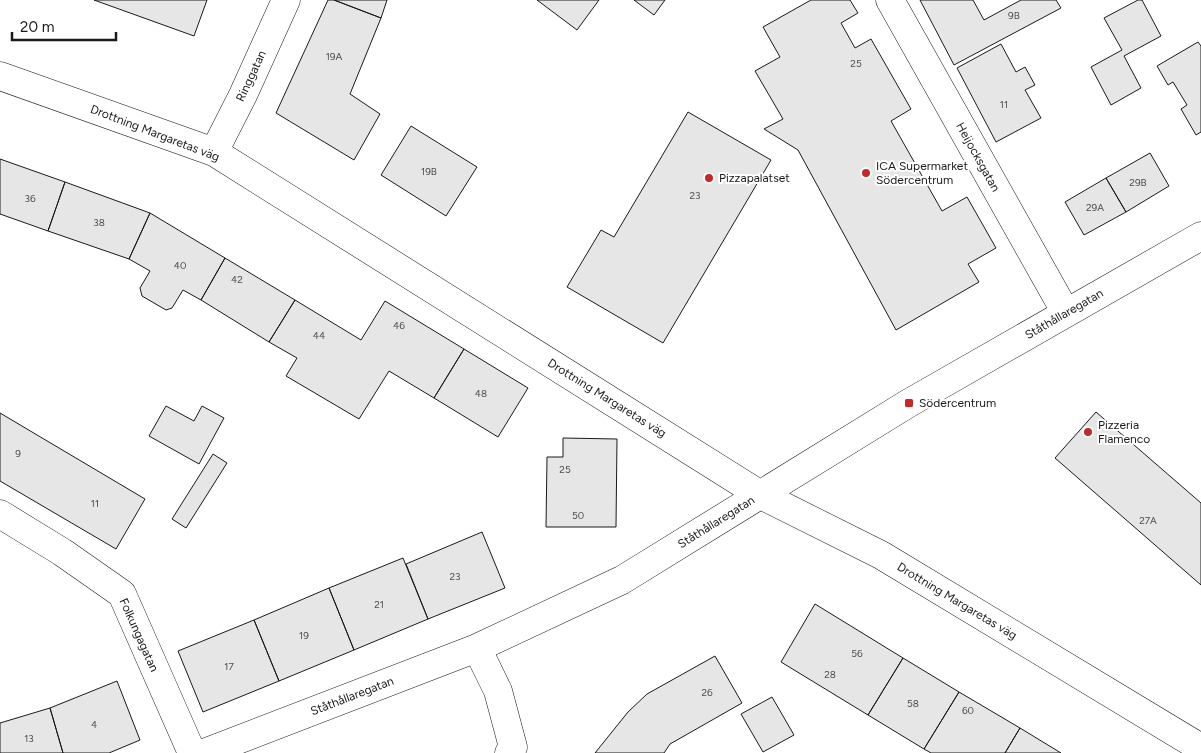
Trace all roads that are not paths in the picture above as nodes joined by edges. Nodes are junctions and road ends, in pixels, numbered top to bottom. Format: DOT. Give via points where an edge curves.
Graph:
graph roads {
  1 [pos="286,0"];
  2 [pos="890,0"];
  3 [pos="0,76"];
  4 [pos="214,152"];
  5 [pos="1201,236"];
  6 [pos="1066,313"];
  7 [pos="760,494"];
  8 [pos="0,514"];
  9 [pos="477,648"];
  10 [pos="1201,748"];
  11 [pos="192,753"];
  12 [pos="204,753"];
  13 [pos="509,753"];
  1 -- 4 [label="street, Ringgatan"];
  2 -- 6 [label="street, Heijocksgatan"];
  3 -- 4 [label="street, Drottning Margaretas väg"];
  4 -- 7 [label="street, Drottning Margaretas väg"];
  5 -- 6 [label="street, Ståthållaregatan"];
  6 -- 7 [label="street, Ståthållaregatan"];
  7 -- 9 [label="street, Ståthållaregatan" via="622,580"];
  7 -- 10 [label="street, Drottning Margaretas väg" via="881,555"];
  8 -- 11 [label="street, Folkungagatan" via="122,594"];
  9 -- 12 [label="street, Ståthållaregatan"];
  9 -- 13 [label="street" via="498,690 513,747"];
}
